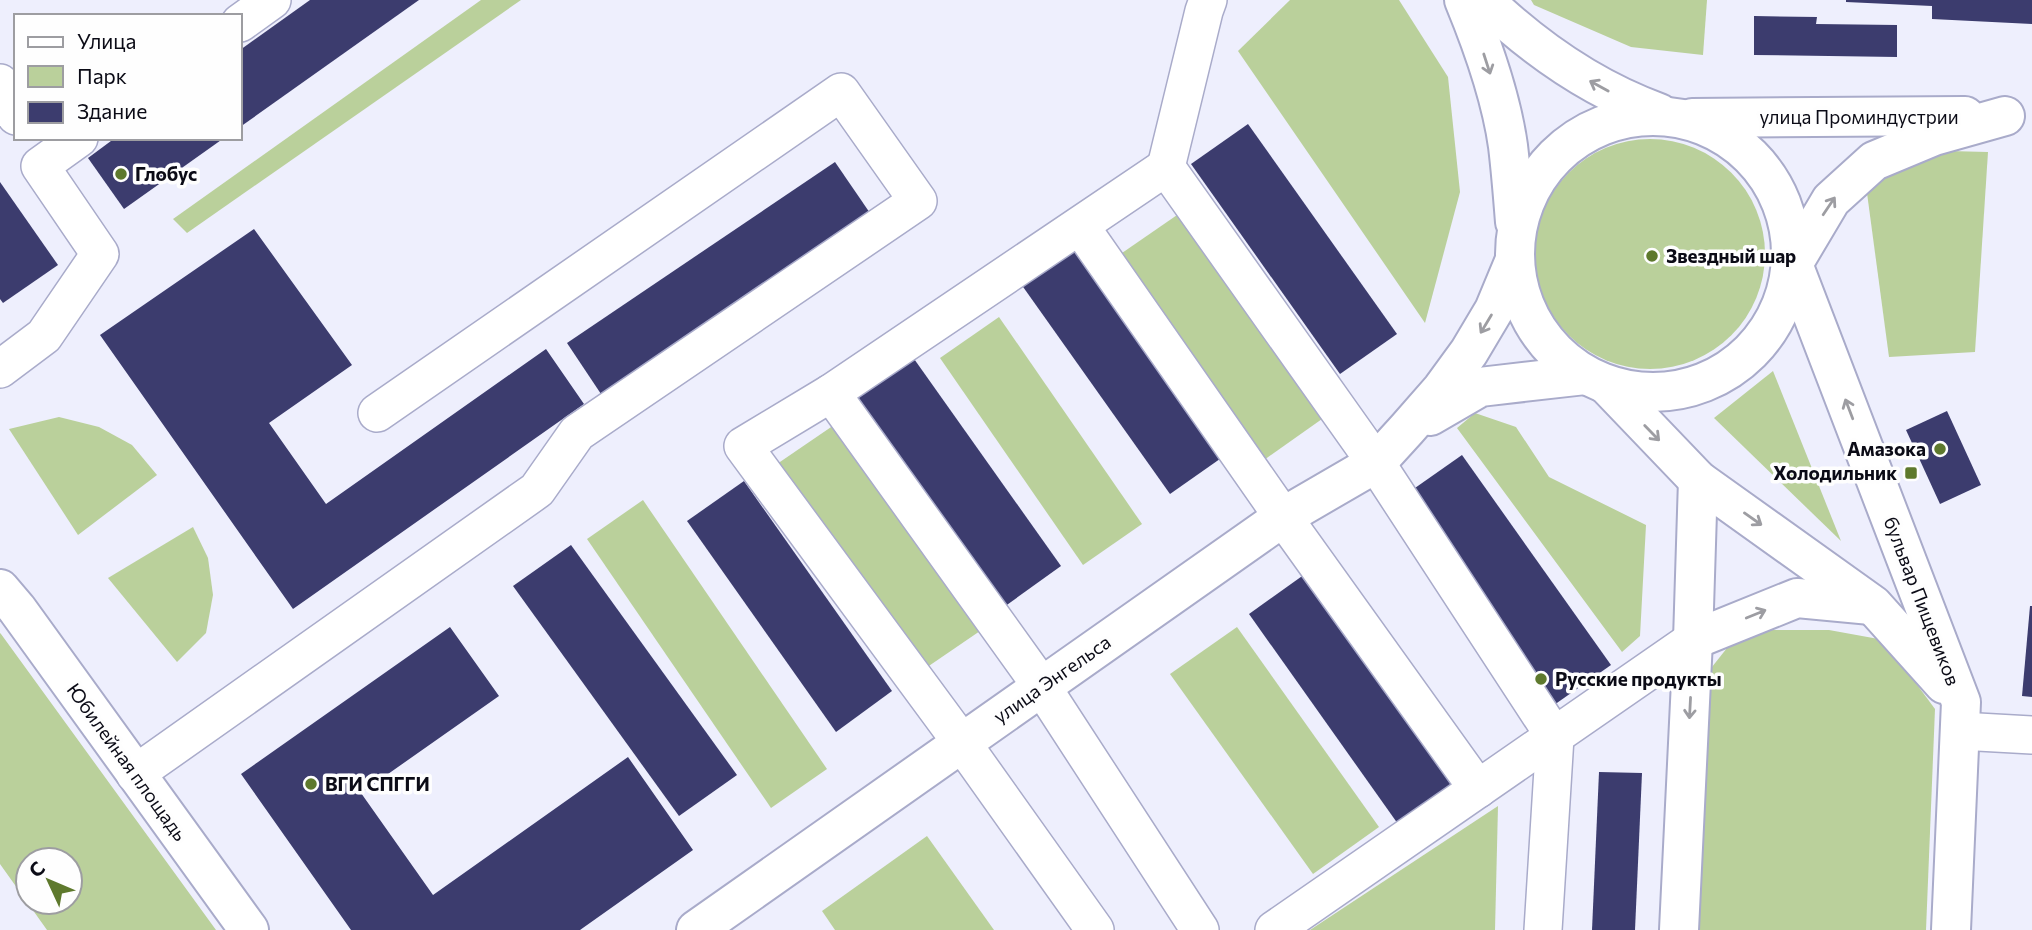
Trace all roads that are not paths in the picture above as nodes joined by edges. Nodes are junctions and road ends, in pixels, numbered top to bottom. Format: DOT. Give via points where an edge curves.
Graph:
graph roads {
  1 [pos="272,0"];
  2 [pos="1208,0"];
  3 [pos="1464,0"];
  4 [pos="1483,0"];
  5 [pos="242,22"];
  6 [pos="0,83"];
  7 [pos="14,112"];
  8 [pos="1674,116"];
  9 [pos="2019,116"];
  10 [pos="73,140"];
  11 [pos="34,152"];
  12 [pos="1166,167"];
  13 [pos="1080,226"];
  14 [pos="1515,248"];
  15 [pos="1793,264"];
  16 [pos="0,369"];
  17 [pos="1596,380"];
  18 [pos="831,393"];
  19 [pos="377,413"];
  20 [pos="1407,429"];
  21 [pos="1376,463"];
  22 [pos="1698,480"];
  23 [pos="1283,517"];
  24 [pos="6,600"];
  25 [pos="1873,605"];
  26 [pos="1693,640"];
  27 [pos="1042,687"];
  28 [pos="1960,716"];
  29 [pos="2032,736"];
  30 [pos="1555,737"];
  31 [pos="962,743"];
  32 [pos="135,774"];
  33 [pos="1478,789"];
  34 [pos="704,928"];
  35 [pos="249,930"];
  36 [pos="1095,930"];
  37 [pos="1200,930"];
  38 [pos="1274,930"];
  39 [pos="1543,930"];
  40 [pos="1679,930"];
  41 [pos="1951,930"];
  1 -- 5 [label="lane"];
  2 -- 12 [label="lane"];
  3 -- 14 [label="main road, бульвар Пищевиков, one-way" via="1494,86 1507,144"];
  8 -- 4 [label="main road, бульвар Пищевиков, one-way" via="1626,101 1590,81"];
  6 -- 7 [label="lane"];
  8 -- 9 [label="main road, улица Проминдустрии"];
  8 -- 14 [label="main road, бульвар Пищевиков" via="1620,118 1582,134 1551,160 1527,194"];
  8 -- 15 [label="main road, бульвар Пищевиков" via="1718,132 1746,155 1769,183 1787,218"];
  15 -- 9 [label="main road, one-way" via="1831,200 1874,161 1934,136"];
  10 -- 11 [label="lane"];
  11 -- 16 [label="lane" via="100,254 44,336"];
  12 -- 13 [label="lane"];
  12 -- 21 [label="lane"];
  13 -- 18 [label="lane"];
  13 -- 23 [label="lane"];
  14 -- 17 [label="main road, бульвар Пищевиков" via="1521,296 1535,328 1557,354"];
  14 -- 20 [label="main road, улица Энгельса, one-way" via="1494,310 1469,352"];
  15 -- 17 [label="main road, бульвар Пищевиков" via="1784,306 1762,343 1730,371 1691,388 1649,394"];
  28 -- 15 [label="main road, бульвар Пищевиков, one-way"];
  17 -- 20 [label="main road, улица Энгельса" via="1480,387"];
  17 -- 22 [label="main road, бульвар Пищевиков, one-way"];
  18 -- 27 [label="lane"];
  18 -- 31 [label="lane" via="743,446"];
  19 -- 32 [label="lane" via="841,92 918,201 577,433 537,490"];
  20 -- 21 [label="main road, улица Энгельса"];
  21 -- 23 [label="main road, улица Энгельса"];
  21 -- 30 [label="lane"];
  22 -- 25 [label="main road, бульвар Пищевиков, one-way"];
  22 -- 26 [label="main road"];
  23 -- 27 [label="main road, улица Энгельса"];
  23 -- 33 [label="lane"];
  24 -- 32 [label="main road, Юбилейная площадь"];
  26 -- 25 [label="main road, one-way" via="1797,598"];
  25 -- 28 [label="main road, бульвар Пищевиков"];
  26 -- 30 [label="lane"];
  26 -- 40 [label="main road, one-way"];
  27 -- 31 [label="main road, улица Энгельса"];
  27 -- 37 [label="lane"];
  28 -- 29 [label="lane"];
  28 -- 41 [label="main road, бульвар Пищевиков"];
  30 -- 33 [label="lane"];
  30 -- 39 [label="lane"];
  31 -- 34 [label="main road, улица Энгельса"];
  31 -- 36 [label="lane"];
  32 -- 35 [label="main road, Юбилейная площадь"];
  33 -- 38 [label="lane"];
}
